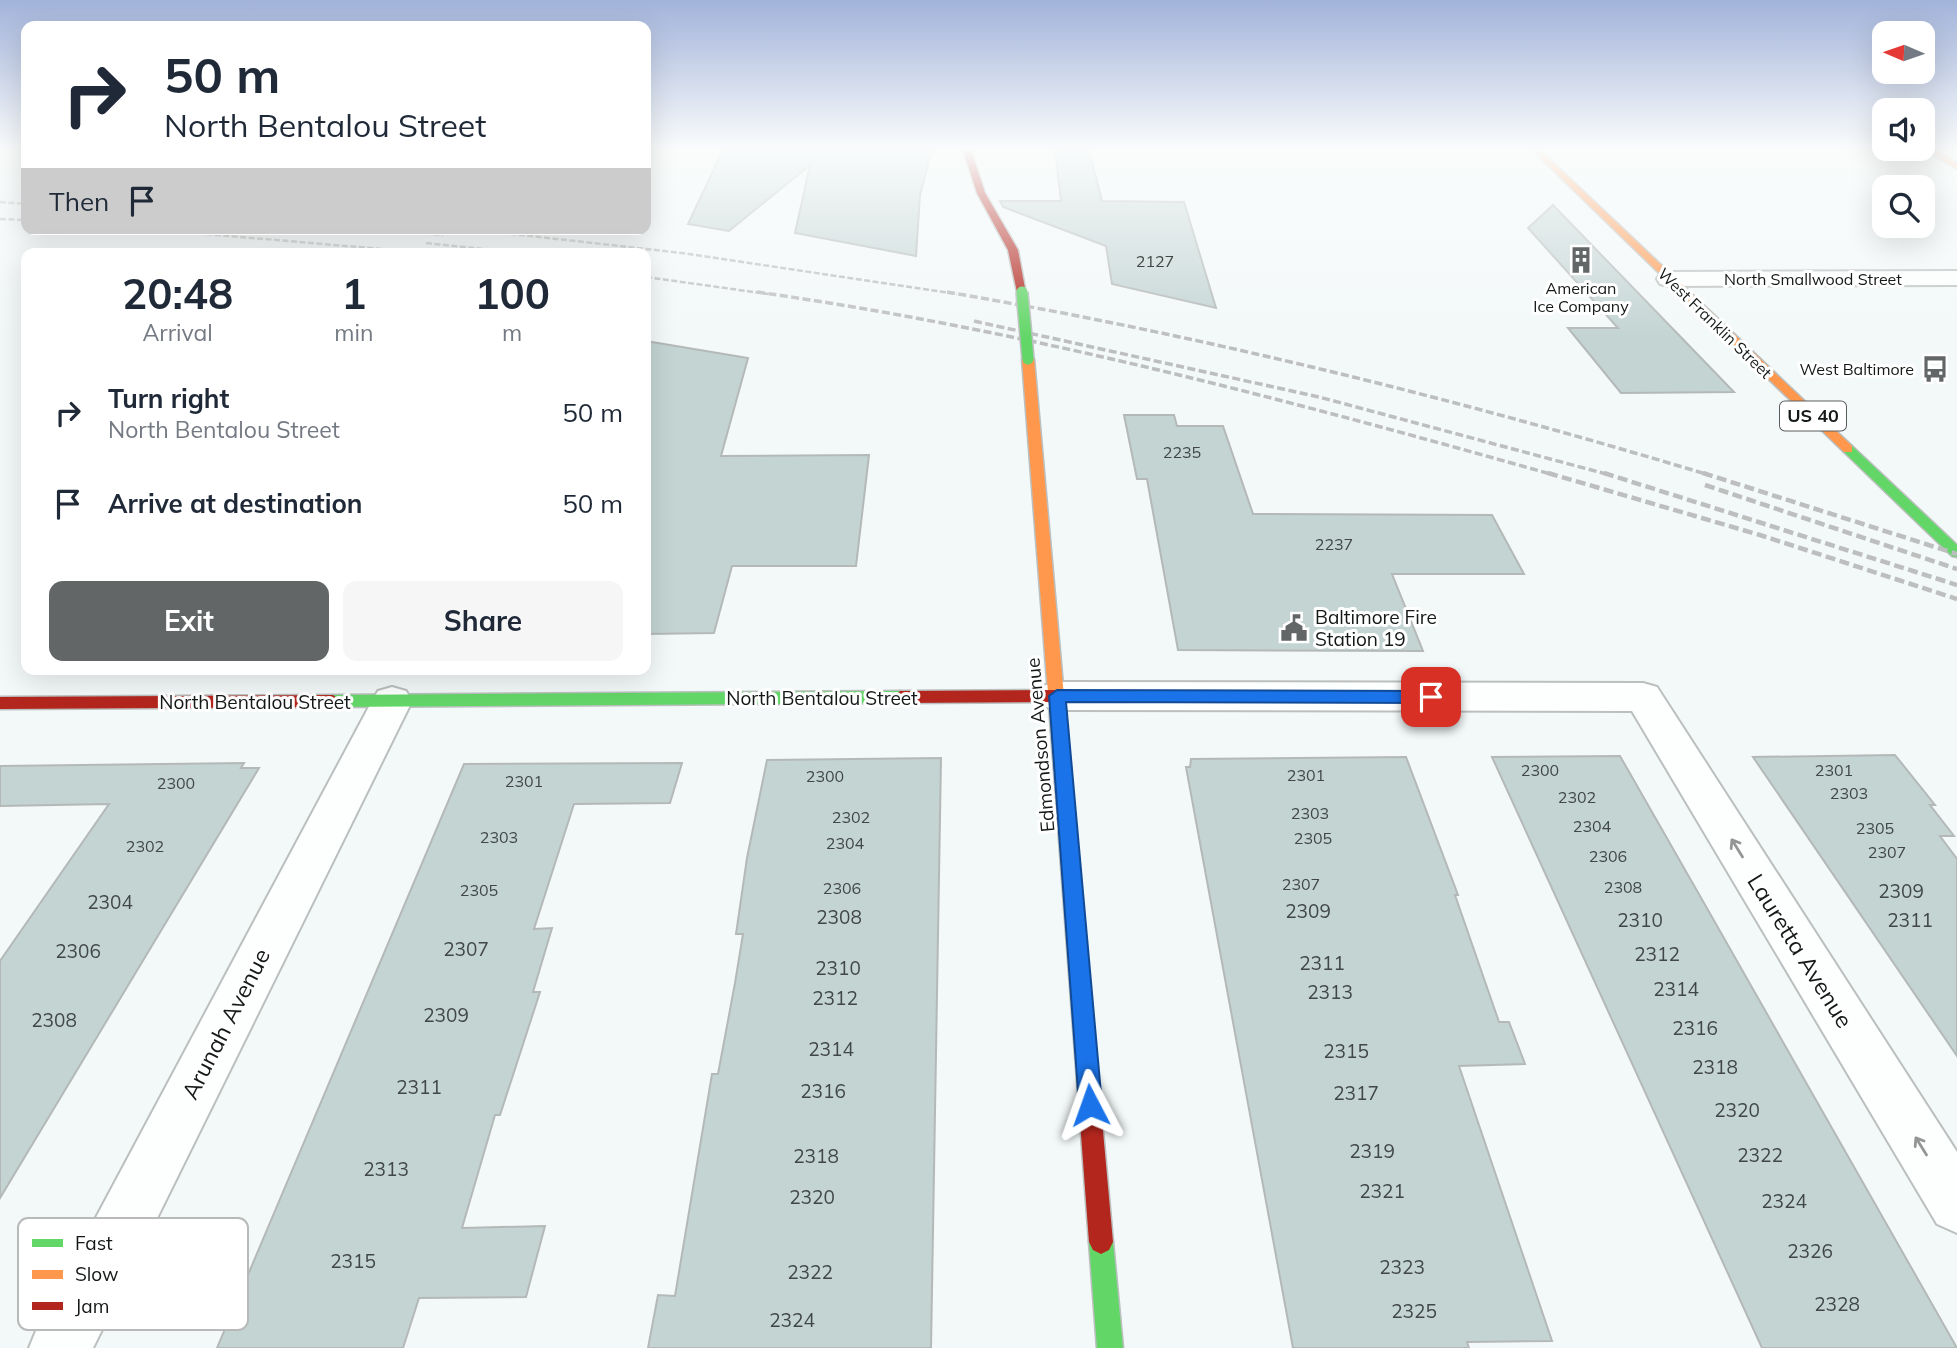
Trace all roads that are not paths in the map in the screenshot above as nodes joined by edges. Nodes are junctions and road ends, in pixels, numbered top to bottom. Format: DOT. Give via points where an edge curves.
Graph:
graph roads {
  1 [pos="993,213"];
  2 [pos="1601,213"];
  3 [pos="1957,278"];
  4 [pos="1669,279"];
  5 [pos="1957,553"];
  6 [pos="1057,696"];
  7 [pos="1643,697"];
  8 [pos="392,701"];
  9 [pos="0,703"];
  10 [pos="1957,1204"];
  11 [pos="127,1218"];
  12 [pos="69,1330"];
  13 [pos="60,1348"];
  14 [pos="1110,1348"];
  1 -- 6 [label="main road, Edmondson Avenue, bridge" via="1013,250 1022,292"];
  2 -- 4 [label="main road, West Franklin Street / US 40"];
  3 -- 4 [label="street, North Smallwood Street"];
  4 -- 5 [label="main road, West Franklin Street / US 40"];
  6 -- 7 [label="street, North Bentalou Street"];
  6 -- 8 [label="main road, North Bentalou Street"];
  6 -- 14 [label="main road, Edmondson Avenue"];
  10 -- 7 [label="street, Lauretta Avenue, one-way"];
  8 -- 9 [label="main road, North Bentalou Street"];
  8 -- 11 [label="street, Arunah Avenue"];
  12 -- 13 [label="street, Arunah Avenue"];
}
